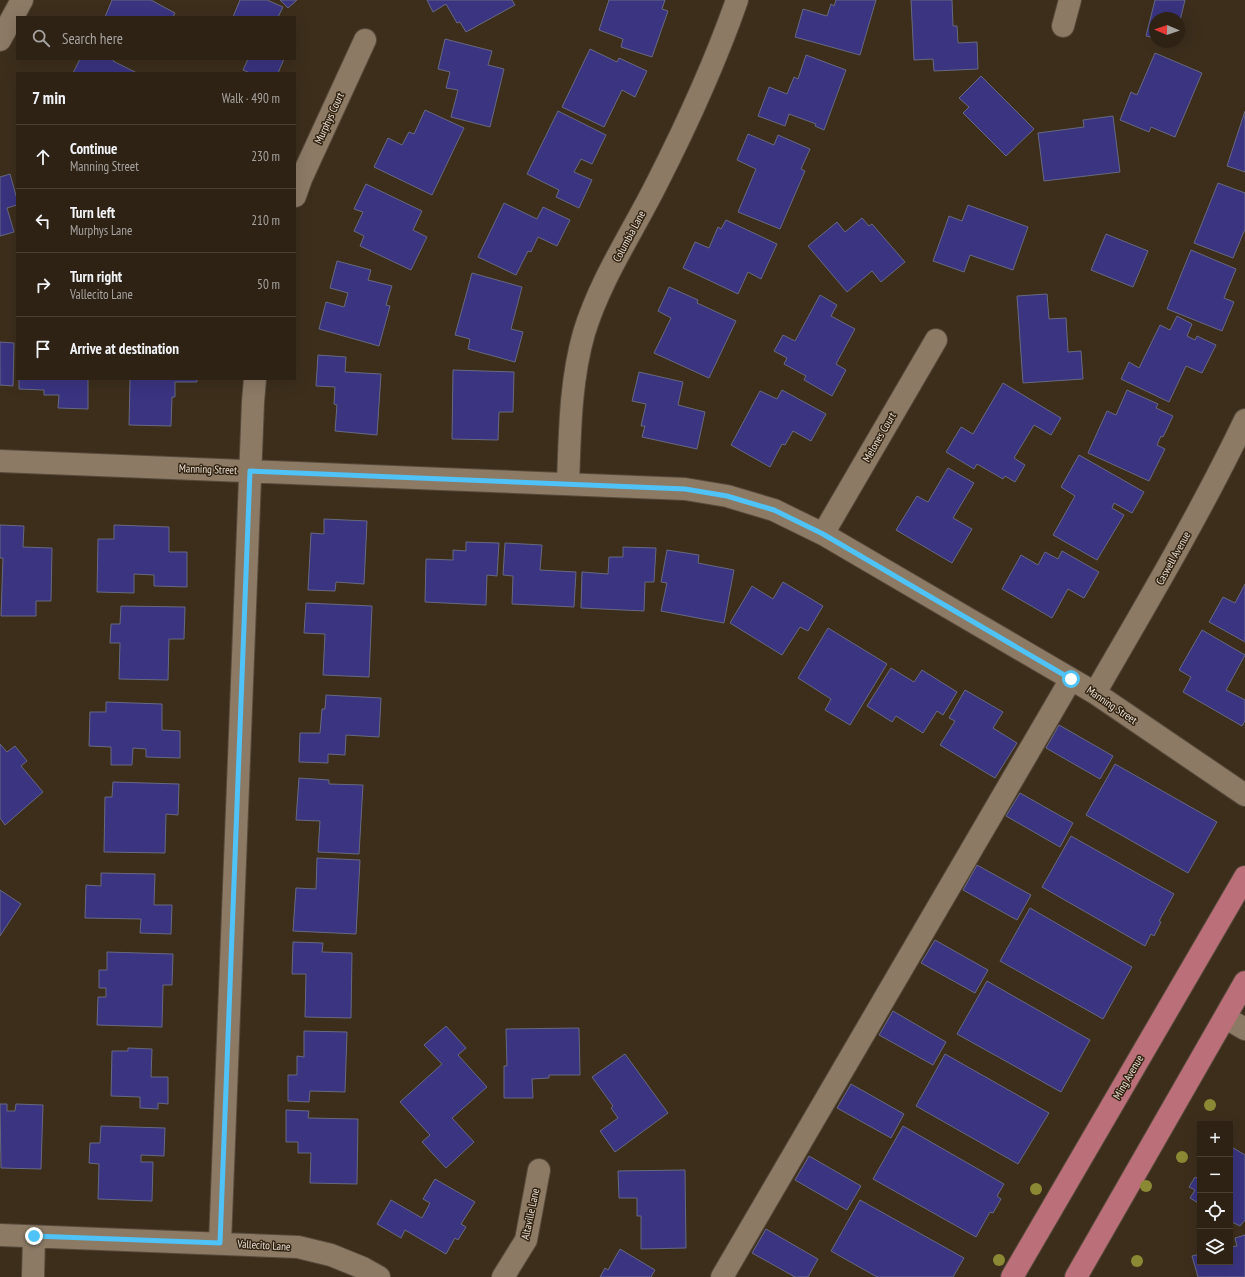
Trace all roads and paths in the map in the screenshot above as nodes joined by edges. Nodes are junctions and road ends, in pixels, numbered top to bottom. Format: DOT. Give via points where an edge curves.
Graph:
graph roads {
  1 [pos="22,0"];
  2 [pos="737,0"];
  3 [pos="1070,0"];
  4 [pos="1063,26"];
  5 [pos="0,40"];
  6 [pos="365,40"];
  7 [pos="296,193"];
  8 [pos="936,340"];
  9 [pos="255,380"];
  10 [pos="1245,420"];
  11 [pos="0,461"];
  12 [pos="250,471"];
  13 [pos="568,483"];
  14 [pos="823,534"];
  15 [pos="1071,679"];
  16 [pos="1095,693"];
  17 [pos="1245,795"];
  18 [pos="1245,877"];
  19 [pos="1245,982"];
  20 [pos="1226,1018"];
  21 [pos="1245,1029"];
  22 [pos="539,1170"];
  23 [pos="0,1235"];
  24 [pos="34,1236"];
  25 [pos="220,1243"];
  26 [pos="33,1277"];
  27 [pos="379,1277"];
  28 [pos="504,1277"];
  29 [pos="722,1277"];
  30 [pos="1012,1277"];
  31 [pos="1076,1277"];
  1 -- 5 [label="street"];
  2 -- 13 [label="street, Columbia Lane" via="693,108 657,184 600,289 584,333 574,380"];
  3 -- 4 [label="street"];
  6 -- 7 [label="street, Murphys Court"];
  8 -- 14 [label="street, Melones Court"];
  9 -- 12 [label="street"];
  10 -- 16 [label="street, Caswell Avenue" via="1167,569"];
  11 -- 12 [label="street, Manning Street"];
  12 -- 13 [label="street, Manning Street"];
  12 -- 25 [label="street"];
  13 -- 14 [label="street, Manning Street" via="685,489 727,496 774,510"];
  14 -- 15 [label="street, Manning Street"];
  15 -- 16 [label="street, Manning Street"];
  15 -- 29 [label="street"];
  16 -- 17 [label="street, Manning Street"];
  18 -- 30 [label="main road, Ming Avenue"];
  19 -- 20 [label="main road"];
  20 -- 21 [label="street"];
  20 -- 31 [label="main road"];
  22 -- 28 [label="street, Altaville Lane" via="526,1240"];
  23 -- 24 [label="street, Vallecito Lane"];
  24 -- 25 [label="street, Vallecito Lane"];
  24 -- 26 [label="street"];
  25 -- 27 [label="street, Vallecito Lane" via="298,1247 331,1255"];
}
